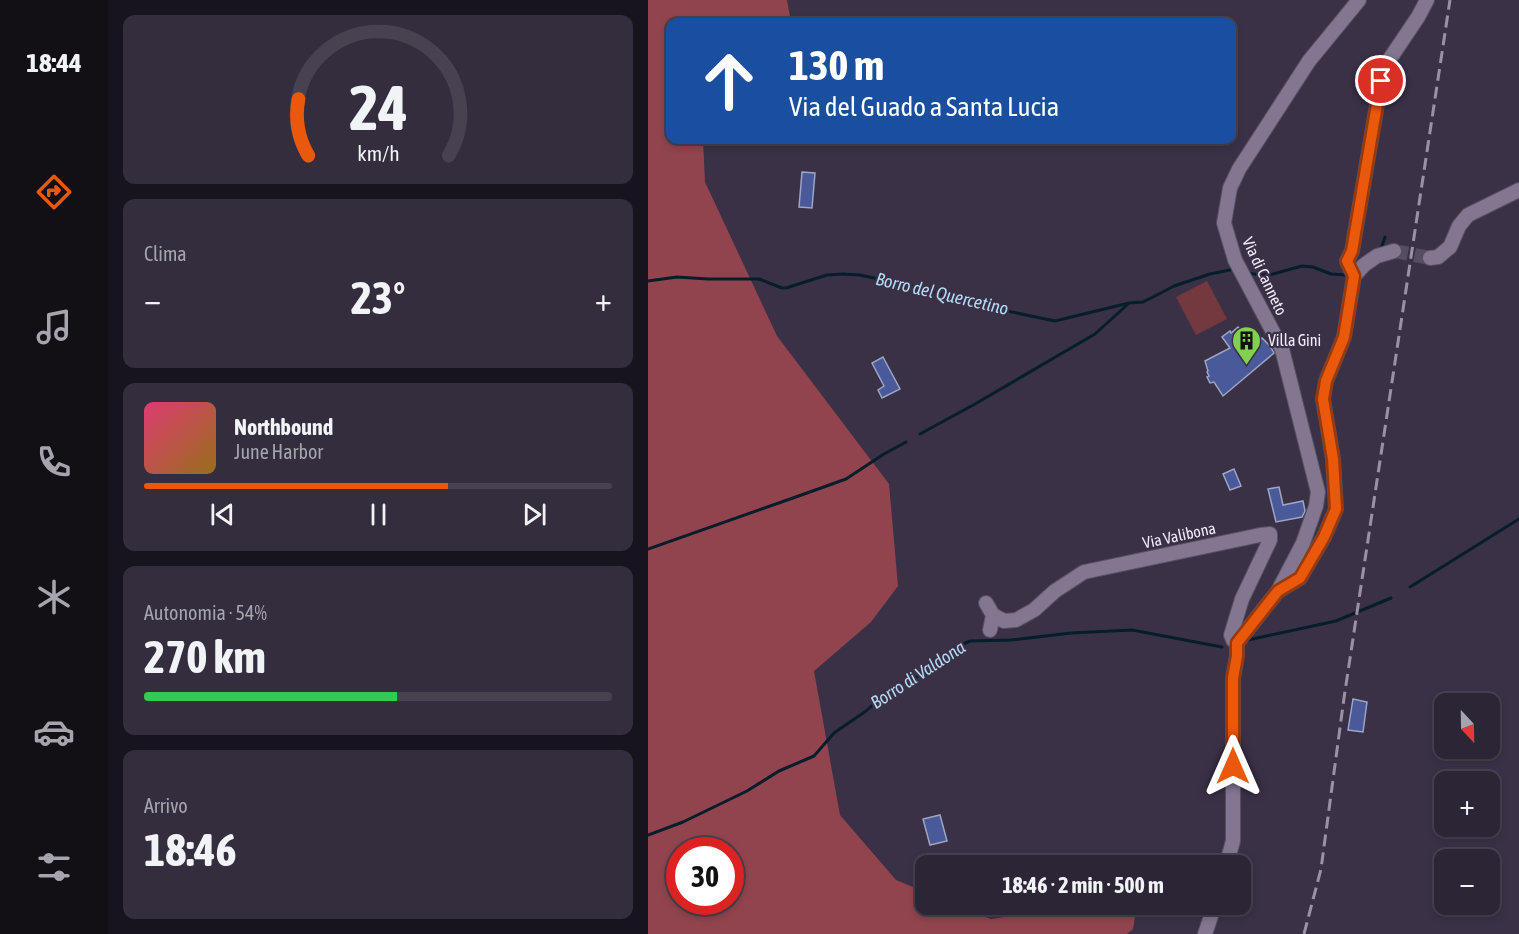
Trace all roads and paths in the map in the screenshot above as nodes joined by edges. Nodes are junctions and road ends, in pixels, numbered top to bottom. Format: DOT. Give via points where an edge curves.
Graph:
graph roads {
  1 [pos="1359,0"];
  2 [pos="1427,0"];
  3 [pos="1519,190"];
  4 [pos="1394,251"];
  5 [pos="1430,258"];
  6 [pos="1354,276"];
  7 [pos="1278,591"];
  8 [pos="990,630"];
  9 [pos="1237,643"];
  10 [pos="1229,855"];
  11 [pos="1211,915"];
  12 [pos="1205,934"];
  1 -- 7 [label="street, Via di Canneto" via="1309,61 1239,169 1230,188 1224,223 1235,260 1282,349 1318,492 1303,543"];
  2 -- 6 [label="street" via="1387,63 1381,81 1352,251 1347,261"];
  3 -- 5 [label="street" via="1468,215 1450,247"];
  4 -- 6 [label="street" via="1364,264"];
  6 -- 7 [label="street" via="1344,337 1323,399 1336,509 1300,578"];
  7 -- 9 [label="street, Via di Canneto"];
  8 -- 9 [label="street, Via Valibona" via="989,609 1004,621 1016,620 1084,572 1270,534 1231,635"];
  9 -- 10 [label="street" via="1233,678 1233,841"];
  11 -- 12 [label="street"];
}
